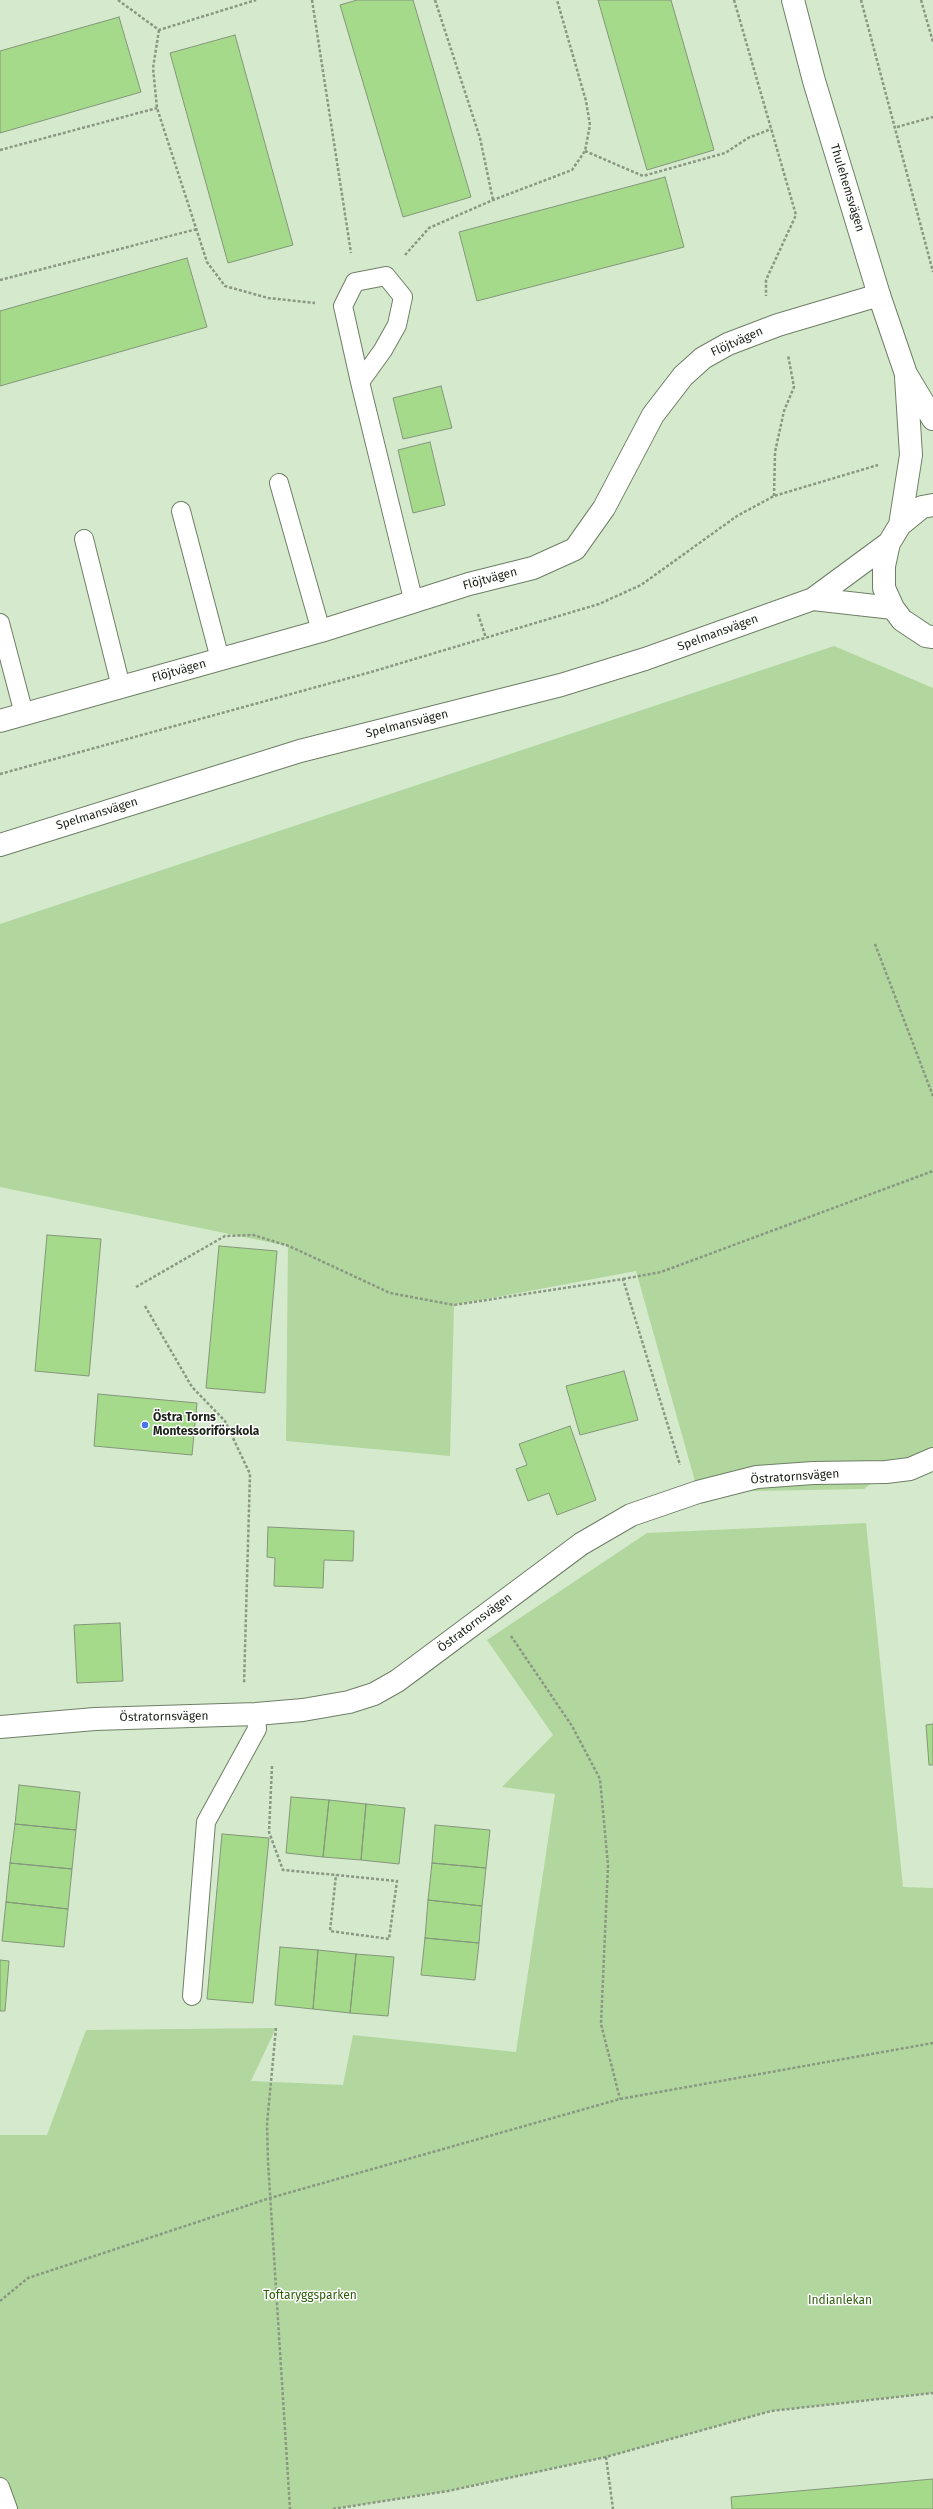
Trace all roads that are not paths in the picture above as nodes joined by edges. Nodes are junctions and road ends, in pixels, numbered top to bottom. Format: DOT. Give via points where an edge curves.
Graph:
graph roads {
  1 [pos="793,0"];
  2 [pos="879,295"];
  3 [pos="906,374"];
  4 [pos="360,382"];
  5 [pos="933,419"];
  6 [pos="279,484"];
  7 [pos="933,505"];
  8 [pos="181,511"];
  9 [pos="895,534"];
  10 [pos="84,539"];
  11 [pos="813,599"];
  12 [pos="414,603"];
  13 [pos="893,608"];
  14 [pos="0,623"];
  15 [pos="320,631"];
  16 [pos="933,637"];
  17 [pos="220,659"];
  18 [pos="121,687"];
  19 [pos="24,714"];
  20 [pos="0,720"];
  21 [pos="0,845"];
  22 [pos="933,1459"];
  23 [pos="252,1719"];
  24 [pos="0,1727"];
  25 [pos="192,1996"];
  26 [pos="0,2487"];
  27 [pos="8,2509"];
  1 -- 2 [label="street, Thulehemsvägen" via="814,81"];
  2 -- 3 [label="street, Thulehemsvägen"];
  2 -- 12 [label="street, Flöjtvägen" via="778,325 728,344 703,358 683,376 653,415 604,508 575,549 533,568 469,584"];
  3 -- 5 [label="street, Thulehemsvägen"];
  3 -- 9 [label="street, Thulehemsvägen" via="911,455"];
  4 -- 4 [label="lane" via="383,350 397,324 403,297 386,276 355,282 343,306"];
  4 -- 12 [label="lane"];
  6 -- 15 [label="lane"];
  7 -- 9 [label="street, Spelmansvägen" via="922,507"];
  8 -- 17 [label="lane"];
  9 -- 11 [label="street, Spelmansvägen"];
  9 -- 13 [label="street" via="884,566 884,588"];
  10 -- 18 [label="lane"];
  11 -- 13 [label="street, Spelmansvägen"];
  11 -- 21 [label="street, Spelmansvägen" via="645,659 561,685 300,751"];
  12 -- 15 [label="street, Flöjtvägen"];
  13 -- 16 [label="street" via="902,620 926,636"];
  14 -- 19 [label="lane"];
  15 -- 17 [label="street, Flöjtvägen"];
  17 -- 18 [label="street, Flöjtvägen"];
  18 -- 19 [label="street, Flöjtvägen"];
  19 -- 20 [label="street, Flöjtvägen"];
  22 -- 23 [label="street, Östratornsvägen" via="910,1469 886,1472 757,1477 689,1495 631,1515 581,1544 397,1681 374,1694 348,1702"];
  23 -- 24 [label="street, Östratornsvägen" via="95,1719"];
  23 -- 25 [label="lane" via="206,1822"];
  26 -- 27 [label="lane"];
}
